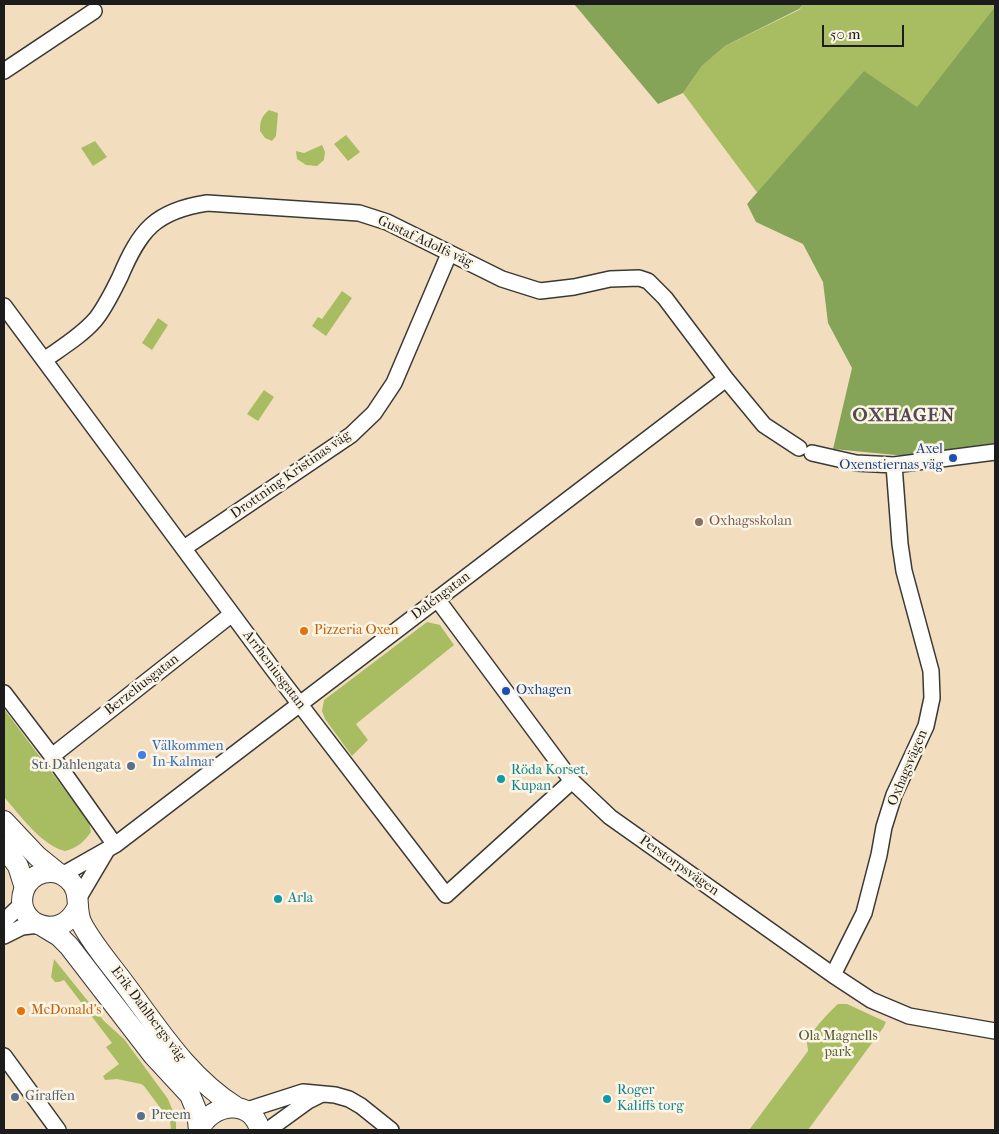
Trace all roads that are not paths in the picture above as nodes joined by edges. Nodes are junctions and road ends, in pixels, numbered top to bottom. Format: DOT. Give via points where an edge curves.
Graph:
graph roads {
  1 [pos="94,11"];
  2 [pos="4,71"];
  3 [pos="449,254"];
  4 [pos="4,306"];
  5 [pos="44,360"];
  6 [pos="726,379"];
  7 [pos="995,452"];
  8 [pos="894,465"];
  9 [pos="184,548"];
  10 [pos="437,599"];
  11 [pos="232,614"];
  12 [pos="4,693"];
  13 [pos="300,704"];
  14 [pos="52,756"];
  15 [pos="572,781"];
  16 [pos="4,821"];
  17 [pos="4,847"];
  18 [pos="112,847"];
  19 [pos="60,874"];
  20 [pos="24,895"];
  21 [pos="77,903"];
  22 [pos="4,921"];
  23 [pos="42,926"];
  24 [pos="4,936"];
  25 [pos="833,975"];
  26 [pos="995,1030"];
  27 [pos="4,1056"];
  28 [pos="322,1094"];
  29 [pos="241,1108"];
  30 [pos="58,1130"];
  31 [pos="199,1130"];
  32 [pos="260,1130"];
  33 [pos="268,1130"];
  34 [pos="391,1130"];
  1 -- 2 [label="street"];
  3 -- 5 [label="street, Gustaf Adolfs väg" via="386,222 359,214 238,204 191,206 163,216 150,226 138,240 113,292 95,320"];
  3 -- 6 [label="street, Gustaf Adolfs väg" via="502,279 540,291 610,279 639,278 648,281 665,298"];
  3 -- 9 [label="street, Drottning Kristinas väg" via="394,383 374,413 351,435"];
  4 -- 5 [label="street, Arrheniusgatan"];
  5 -- 9 [label="street, Arrheniusgatan"];
  6 -- 8 [label="street, Gustaf Adolfs väg" via="764,424 805,450 856,463"];
  6 -- 10 [label="street, Daléngatan"];
  7 -- 8 [label="street"];
  8 -- 25 [label="street, Oxhagsvägen" via="904,571 931,671 932,698 926,726 894,795 864,913"];
  9 -- 11 [label="street, Arrheniusgatan"];
  10 -- 13 [label="street, Daléngatan"];
  10 -- 15 [label="street, Perstorpsvägen"];
  11 -- 13 [label="street, Arrheniusgatan"];
  11 -- 14 [label="street, Berzeliusgatan"];
  12 -- 14 [label="street"];
  13 -- 15 [label="street, Arrheniusgatan" via="446,895"];
  13 -- 18 [label="street, Daléngatan"];
  14 -- 18 [label="street"];
  15 -- 25 [label="street, Perstorpsvägen" via="610,817"];
  16 -- 19 [label="main road, Erik Dahlbergs väg" via="37,856"];
  17 -- 20 [label="main road, Erik Dahlbergs väg" via="18,866"];
  18 -- 19 [label="street, Daléngatan"];
  18 -- 21 [label="street, Daléngatan"];
  19 -- 20 [label="main road" via="39,874 33,878"];
  19 -- 21 [label="main road, Erik Dahlbergs väg" via="73,885"];
  20 -- 22 [label="street"];
  20 -- 23 [label="main road, Erik Dahlbergs väg" via="24,908 30,918"];
  21 -- 23 [label="main road" via="74,914 64,924"];
  21 -- 29 [label="main road, Erik Dahlbergs väg" via="81,923 179,1057 208,1087"];
  23 -- 24 [label="street" via="22,927"];
  23 -- 31 [label="main road, Erik Dahlbergs väg" via="69,946 153,1055 186,1089 194,1102"];
  25 -- 26 [label="street, Perstorpsvägen" via="871,1000 909,1016"];
  27 -- 30 [label="street"];
  28 -- 29 [label="street" via="296,1094"];
  28 -- 33 [label="street"];
  28 -- 34 [label="street" via="349,1099"];
  29 -- 31 [label="main road, Erik Dahlbergs väg" via="224,1108 212,1114"];
  29 -- 32 [label="main road, Erik Dahlbergs väg" via="256,1120"];
}
